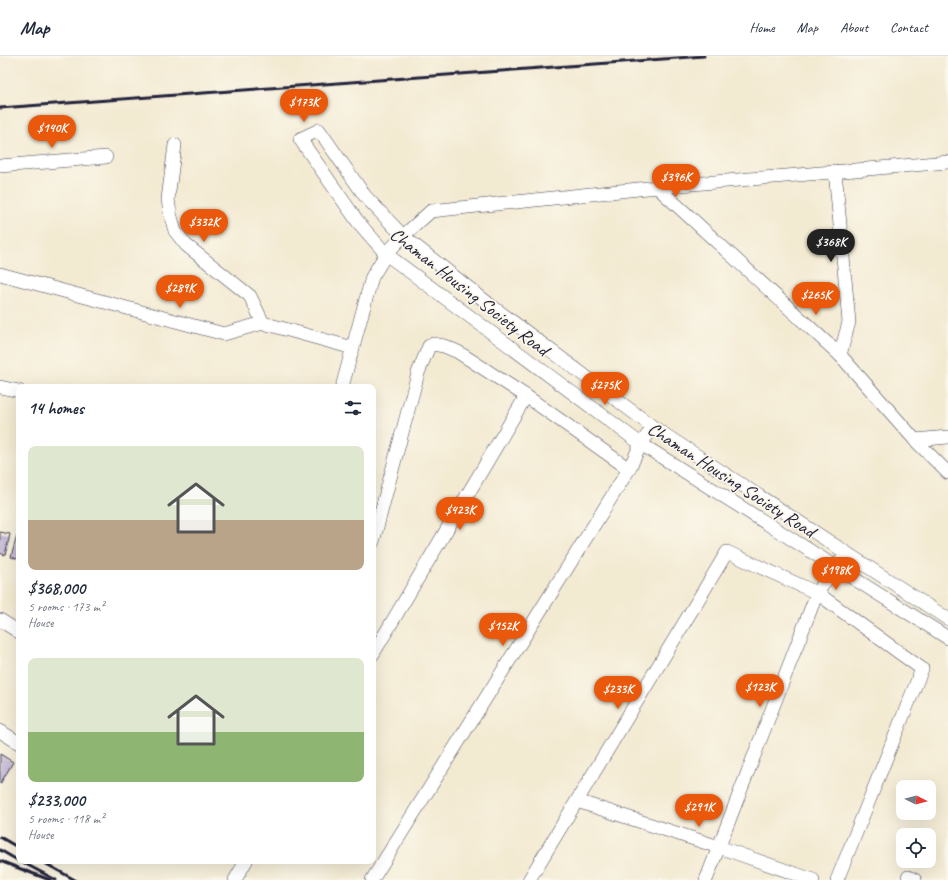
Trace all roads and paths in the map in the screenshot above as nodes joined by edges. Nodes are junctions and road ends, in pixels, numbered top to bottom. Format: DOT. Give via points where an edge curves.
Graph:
graph roads {
  1 [pos="175,145"];
  2 [pos="106,157"];
  3 [pos="948,162"];
  4 [pos="0,166"];
  5 [pos="836,171"];
  6 [pos="657,187"];
  7 [pos="404,236"];
  8 [pos="386,254"];
  9 [pos="0,274"];
  10 [pos="263,323"];
  11 [pos="353,348"];
  12 [pos="840,355"];
  13 [pos="343,384"];
  14 [pos="0,387"];
  15 [pos="16,390"];
  16 [pos="526,396"];
  17 [pos="653,427"];
  18 [pos="948,437"];
  19 [pos="915,440"];
  20 [pos="641,444"];
  21 [pos="629,469"];
  22 [pos="948,473"];
  23 [pos="376,531"];
  24 [pos="846,553"];
  25 [pos="835,567"];
  26 [pos="817,593"];
  27 [pos="948,618"];
  28 [pos="0,620"];
  29 [pos="16,630"];
  30 [pos="948,638"];
  31 [pos="376,649"];
  32 [pos="0,731"];
  33 [pos="16,741"];
  34 [pos="577,801"];
  35 [pos="719,847"];
  36 [pos="543,859"];
  37 [pos="244,864"];
  38 [pos="235,880"];
  39 [pos="372,880"];
  40 [pos="529,880"];
  41 [pos="540,880"];
  42 [pos="706,880"];
  43 [pos="813,880"];
  44 [pos="837,880"];
  1 -- 10 [label="street" via="168,199 176,231 186,245 250,296"];
  2 -- 4 [label="street"];
  3 -- 5 [label="street"];
  5 -- 6 [label="street"];
  5 -- 12 [label="street" via="849,322"];
  6 -- 7 [label="street" via="431,211"];
  6 -- 12 [label="street"];
  7 -- 8 [label="street"];
  7 -- 8 [label="street, Chaman Housing Society Road" via="365,196 319,130 300,139 358,222"];
  7 -- 17 [label="street, Chaman Housing Society Road" via="489,304"];
  8 -- 11 [label="street" via="372,277"];
  8 -- 20 [label="street, Chaman Housing Society Road"];
  9 -- 10 [label="street" via="224,334"];
  10 -- 11 [label="street"];
  11 -- 13 [label="street"];
  12 -- 19 [label="street"];
  14 -- 15 [label="street"];
  16 -- 21 [label="street"];
  16 -- 23 [label="street" via="458,352 444,346 429,346 418,373"];
  16 -- 31 [label="street"];
  17 -- 20 [label="street"];
  17 -- 24 [label="street, Chaman Housing Society Road"];
  18 -- 19 [label="street"];
  19 -- 22 [label="street"];
  20 -- 21 [label="street"];
  20 -- 25 [label="street, Chaman Housing Society Road"];
  21 -- 39 [label="street"];
  24 -- 25 [label="street"];
  24 -- 27 [label="street, Chaman Housing Society Road"];
  25 -- 26 [label="street"];
  25 -- 30 [label="street, Chaman Housing Society Road"];
  26 -- 34 [label="street" via="727,552"];
  26 -- 35 [label="street"];
  26 -- 44 [label="street" via="922,669"];
  28 -- 29 [label="street"];
  32 -- 33 [label="street"];
  34 -- 35 [label="street"];
  34 -- 36 [label="street"];
  35 -- 42 [label="street"];
  35 -- 43 [label="street"];
  36 -- 40 [label="street"];
  36 -- 41 [label="street"];
  37 -- 38 [label="street"];
}
